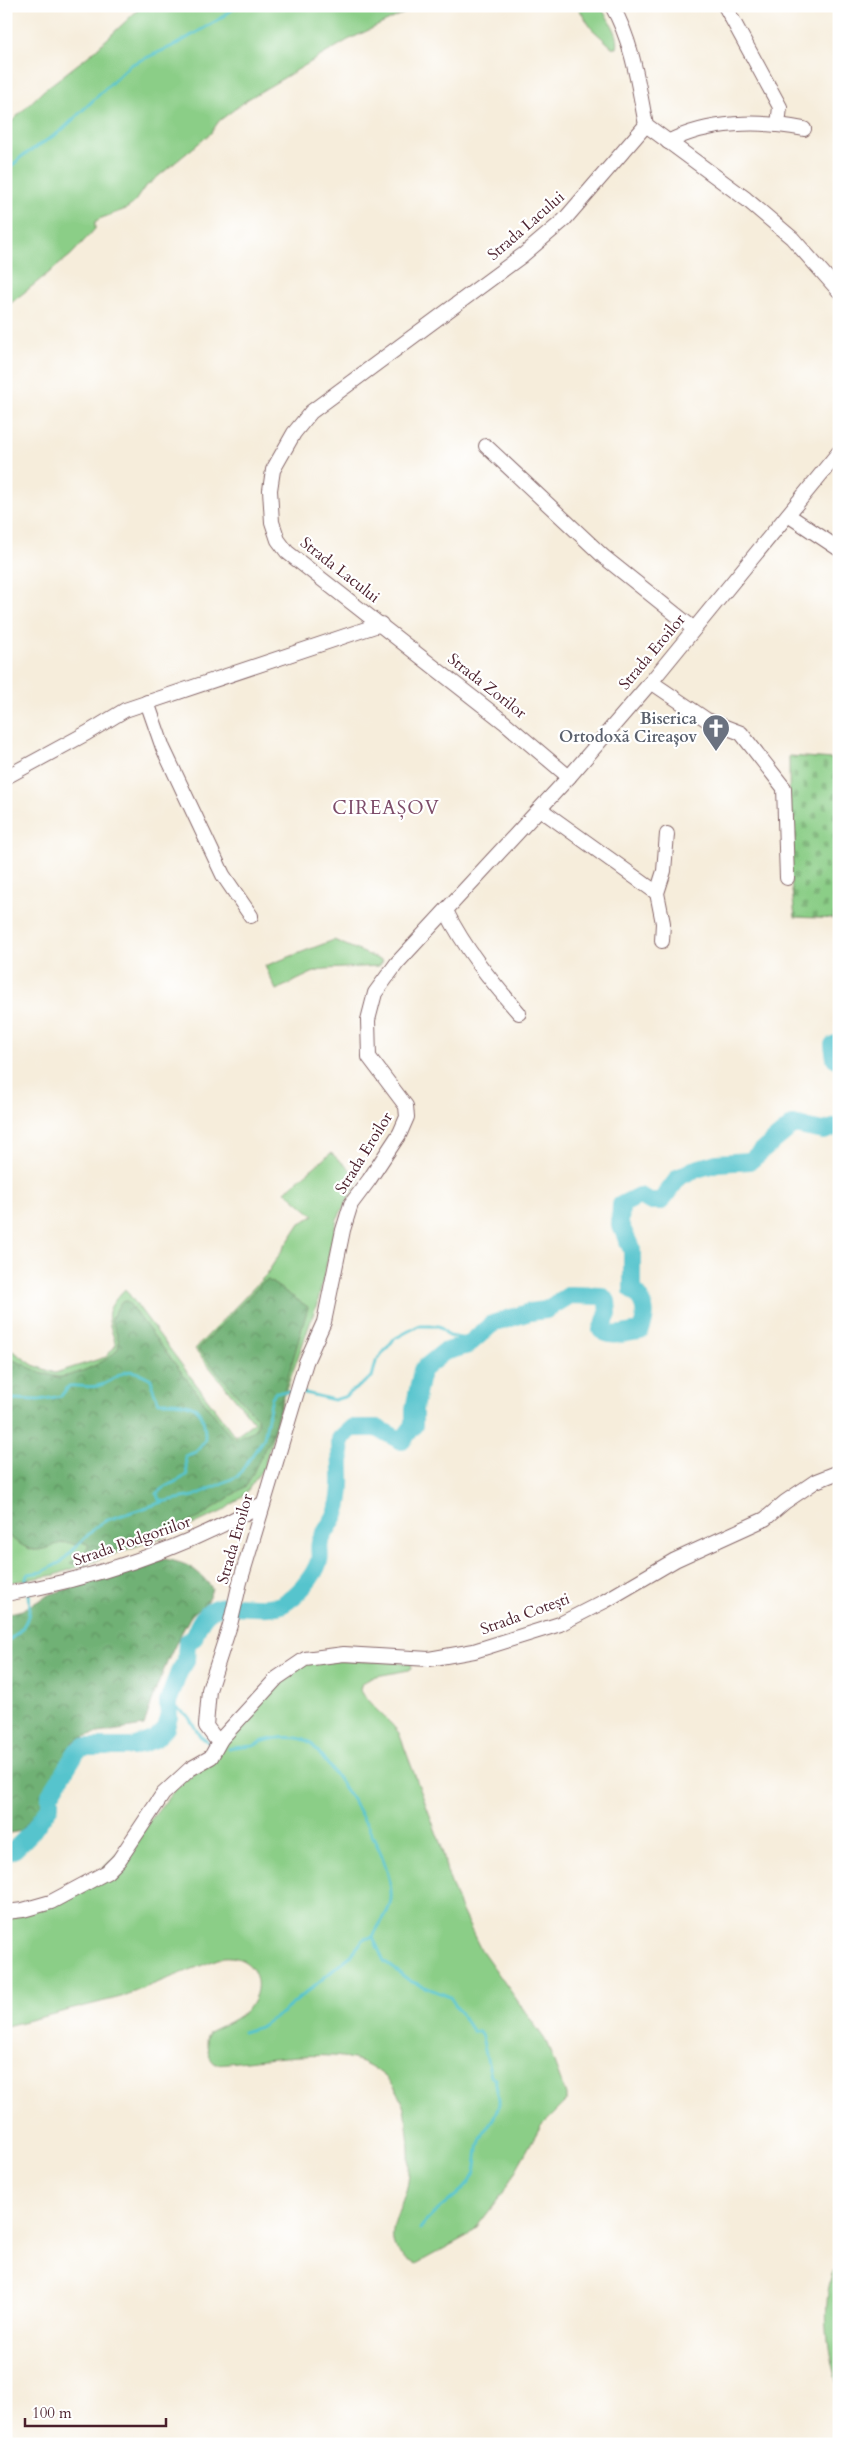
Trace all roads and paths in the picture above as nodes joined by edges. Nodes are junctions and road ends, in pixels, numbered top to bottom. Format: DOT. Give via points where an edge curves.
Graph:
graph roads {
  1 [pos="612,6"];
  2 [pos="725,6"];
  3 [pos="646,125"];
  4 [pos="778,125"];
  5 [pos="804,129"];
  6 [pos="668,142"];
  7 [pos="839,291"];
  8 [pos="486,446"];
  9 [pos="839,452"];
  10 [pos="788,515"];
  11 [pos="839,549"];
  12 [pos="381,624"];
  13 [pos="694,629"];
  14 [pos="651,682"];
  15 [pos="147,702"];
  16 [pos="6,777"];
  17 [pos="569,777"];
  18 [pos="540,809"];
  19 [pos="667,834"];
  20 [pos="786,878"];
  21 [pos="657,894"];
  22 [pos="446,910"];
  23 [pos="251,916"];
  24 [pos="662,941"];
  25 [pos="519,1013"];
  26 [pos="839,1472"];
  27 [pos="262,1504"];
  28 [pos="6,1594"];
  29 [pos="221,1739"];
  30 [pos="6,1912"];
  1 -- 3 [label="street" via="622,24 635,64"];
  2 -- 4 [label="street" via="780,107"];
  3 -- 6 [label="street"];
  3 -- 12 [label="street, Strada Lacului" via="564,220 523,255 311,412 283,450 273,470 270,490 272,522 278,540 287,552"];
  4 -- 5 [label="street"];
  4 -- 6 [label="street" via="750,123 712,128 684,134"];
  6 -- 7 [label="street" via="746,199 792,238"];
  8 -- 13 [label="street" via="604,557"];
  9 -- 10 [label="street, Strada Eroilor"];
  10 -- 11 [label="street"];
  10 -- 13 [label="street, Strada Eroilor"];
  12 -- 15 [label="street, Strada Lacului"];
  12 -- 17 [label="street, Strada Zorilor"];
  13 -- 14 [label="street, Strada Eroilor"];
  14 -- 17 [label="street, Strada Eroilor"];
  14 -- 20 [label="street" via="706,720 740,734 784,788"];
  15 -- 16 [label="street, Strada Lacului" via="125,710 88,734"];
  15 -- 23 [label="street" via="163,748 223,875"];
  17 -- 18 [label="street, Strada Eroilor"];
  18 -- 21 [label="street"];
  18 -- 22 [label="street, Strada Eroilor"];
  19 -- 21 [label="street" via="664,871"];
  21 -- 24 [label="street" via="663,923"];
  22 -- 25 [label="street" via="488,977"];
  22 -- 27 [label="street, Strada Eroilor" via="397,962 376,993 368,1020 369,1057 406,1106 407,1117 375,1172 351,1204 324,1322 306,1362"];
  26 -- 29 [label="street, Strada Cotești" via="816,1481 765,1519 675,1560 605,1601 552,1626 474,1651 429,1659 344,1654 304,1659 277,1678"];
  27 -- 28 [label="street, Strada Podgoriilor" via="208,1533 95,1575"];
  27 -- 29 [label="street, Strada Eroilor" via="235,1610 209,1690 206,1726 215,1738"];
  29 -- 30 [label="street" via="211,1757 190,1769 163,1794 119,1860 106,1872 51,1902"];
}
